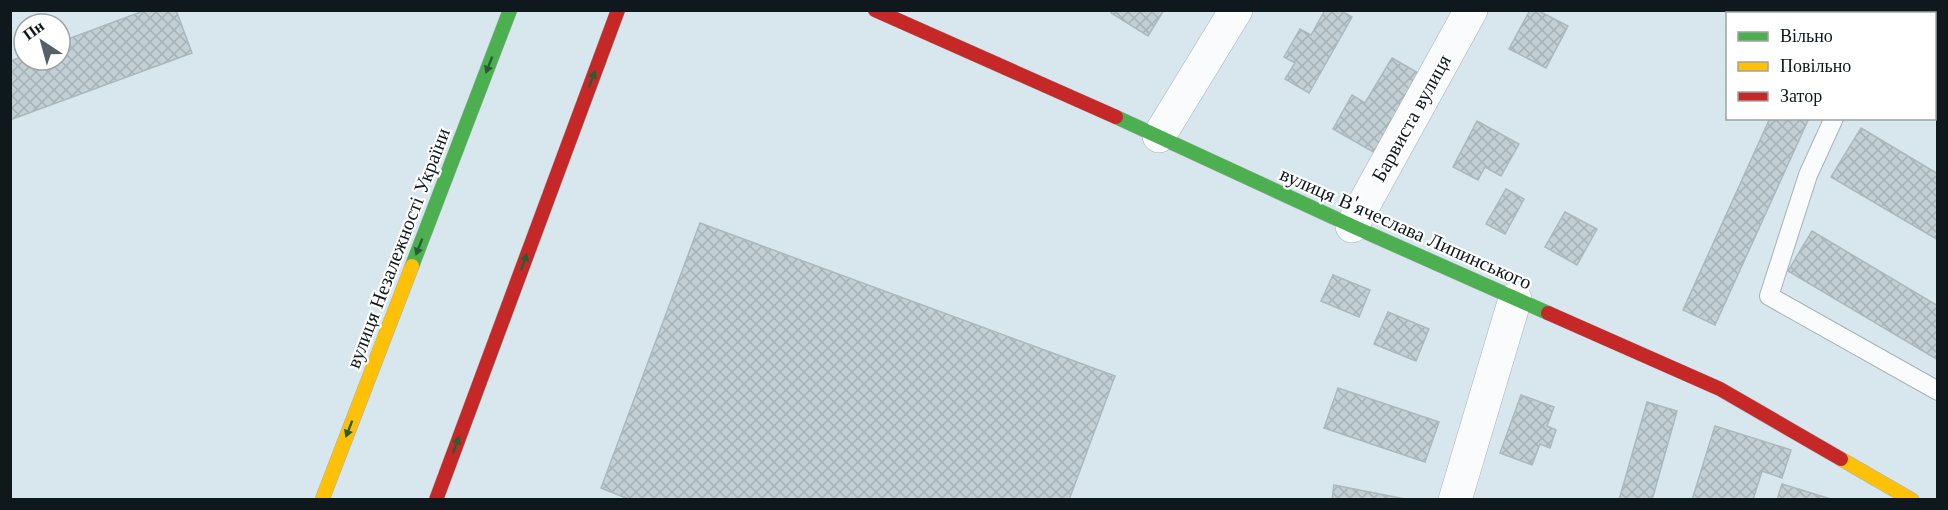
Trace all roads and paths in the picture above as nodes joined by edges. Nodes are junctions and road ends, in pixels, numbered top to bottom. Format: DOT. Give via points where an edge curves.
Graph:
graph roads {
  1 [pos="510,10"];
  2 [pos="618,10"];
  3 [pos="875,10"];
  4 [pos="1236,10"];
  5 [pos="1471,10"];
  6 [pos="1833,120"];
  7 [pos="1159,136"];
  8 [pos="1352,226"];
  9 [pos="1515,299"];
  10 [pos="1938,391"];
  11 [pos="322,500"];
  12 [pos="436,500"];
  13 [pos="1455,500"];
  14 [pos="1912,500"];
  1 -- 11 [label="street, вулиця Незалежності України, one-way"];
  12 -- 2 [label="street, one-way"];
  3 -- 7 [label="street, вулиця В'ячеслава Липинського"];
  4 -- 7 [label="street"];
  5 -- 8 [label="street, Барвиста вулиця"];
  6 -- 10 [label="lane" via="1808,175 1769,296"];
  7 -- 8 [label="street, вулиця В'ячеслава Липинського"];
  8 -- 9 [label="street, вулиця В'ячеслава Липинського"];
  9 -- 13 [label="street"];
  9 -- 14 [label="street, вулиця В'ячеслава Липинського" via="1720,389"];
}
